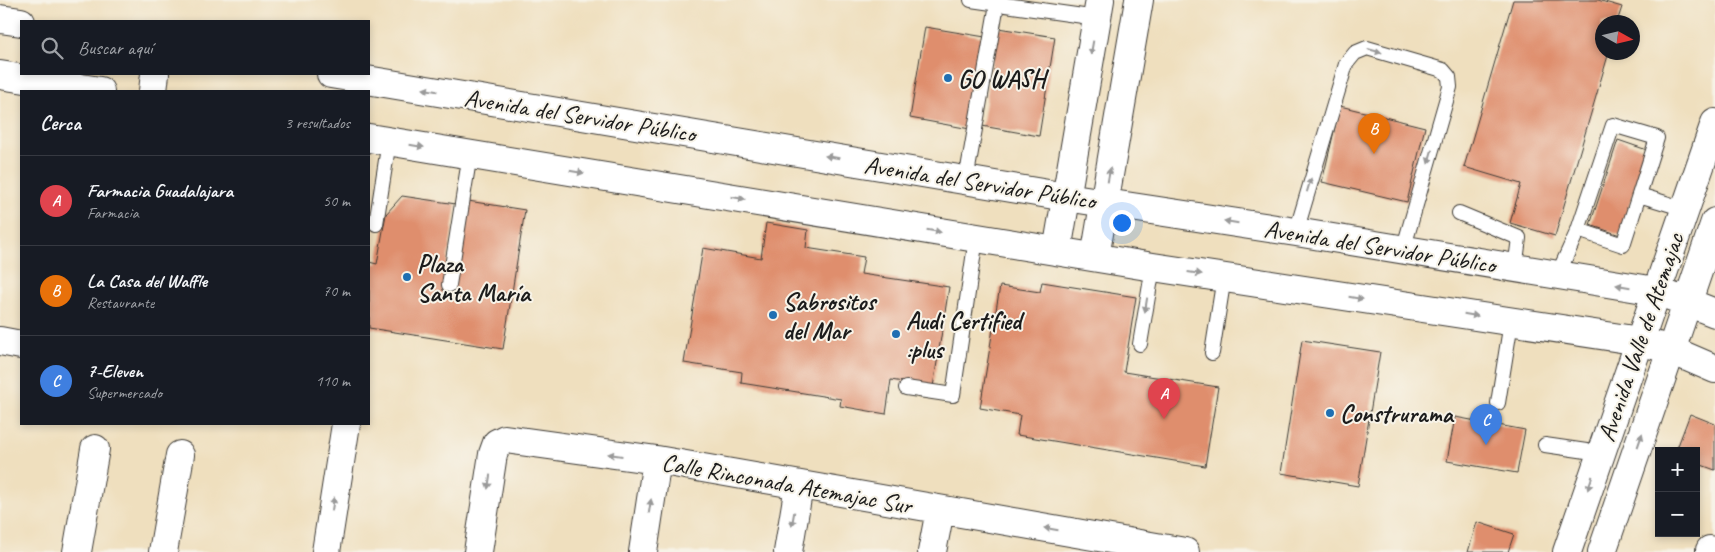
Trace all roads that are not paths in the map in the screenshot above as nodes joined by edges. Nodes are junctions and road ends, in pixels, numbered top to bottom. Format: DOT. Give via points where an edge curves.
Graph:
graph roads {
  1 [pos="972,0"];
  2 [pos="1139,0"];
  3 [pos="997,4"];
  4 [pos="1098,9"];
  5 [pos="0,19"];
  6 [pos="20,22"];
  7 [pos="0,75"];
  8 [pos="155,75"];
  9 [pos="337,75"];
  10 [pos="94,90"];
  11 [pos="153,90"];
  12 [pos="1715,123"];
  13 [pos="379,139"];
  14 [pos="470,154"];
  15 [pos="966,180"];
  16 [pos="1639,195"];
  17 [pos="1066,197"];
  18 [pos="1104,202"];
  19 [pos="1685,210"];
  20 [pos="1459,213"];
  21 [pos="1715,222"];
  22 [pos="376,224"];
  23 [pos="1578,230"];
  24 [pos="1296,232"];
  25 [pos="976,238"];
  26 [pos="1403,250"];
  27 [pos="1057,251"];
  28 [pos="1095,257"];
  29 [pos="1152,267"];
  30 [pos="1515,269"];
  31 [pos="1557,276"];
  32 [pos="1224,277"];
  33 [pos="450,285"];
  34 [pos="1656,291"];
  35 [pos="1688,302"];
  36 [pos="1715,313"];
  37 [pos="1511,322"];
  38 [pos="0,341"];
  39 [pos="1640,341"];
  40 [pos="1140,344"];
  41 [pos="20,345"];
  42 [pos="1671,350"];
  43 [pos="1212,353"];
  44 [pos="1715,370"];
  45 [pos="906,388"];
  46 [pos="1498,402"];
  47 [pos="346,425"];
  48 [pos="1545,445"];
  49 [pos="95,449"];
  50 [pos="1600,453"];
  51 [pos="180,455"];
  52 [pos="657,460"];
  53 [pos="799,486"];
  54 [pos="940,510"];
  55 [pos="1084,543"];
  56 [pos="77,552"];
  57 [pos="163,552"];
  58 [pos="326,552"];
  59 [pos="478,552"];
  60 [pos="643,552"];
  61 [pos="788,552"];
  62 [pos="932,552"];
  63 [pos="1185,552"];
  64 [pos="1567,552"];
  65 [pos="1602,552"];
  1 -- 3 [label="lane"];
  18 -- 2 [label="street, one-way"];
  3 -- 4 [label="lane"];
  3 -- 15 [label="lane"];
  4 -- 17 [label="street, one-way"];
  5 -- 6 [label="street"];
  7 -- 10 [label="street"];
  8 -- 11 [label="street"];
  15 -- 9 [label="street, Avenida del Servidor Público, one-way"];
  12 -- 19 [label="street, Avenida Valle de Atemajac"];
  13 -- 14 [label="street, one-way"];
  13 -- 22 [label="lane"];
  14 -- 25 [label="street, one-way"];
  14 -- 33 [label="lane"];
  15 -- 17 [label="street, Avenida del Servidor Público"];
  16 -- 19 [label="lane"];
  16 -- 23 [label="lane" via="1623,245"];
  16 -- 23 [label="lane" via="1657,138 1613,125"];
  17 -- 18 [label="street, Avenida del Servidor Público"];
  17 -- 27 [label="street"];
  24 -- 18 [label="street, Avenida del Servidor Público, one-way"];
  18 -- 28 [label="street"];
  19 -- 34 [label="street, Avenida Valle de Atemajac"];
  20 -- 30 [label="lane" via="1519,238"];
  21 -- 35 [label="street, Avenida Valle de Atemajac"];
  23 -- 31 [label="lane"];
  24 -- 26 [label="street, Avenida del Servidor Público"];
  24 -- 26 [label="lane, one-way" via="1346,64 1355,53 1367,48 1443,70 1449,77 1450,87"];
  25 -- 27 [label="street"];
  25 -- 45 [label="lane" via="954,395"];
  26 -- 30 [label="street, Avenida del Servidor Público"];
  27 -- 28 [label="street"];
  28 -- 29 [label="street"];
  29 -- 32 [label="street, one-way"];
  29 -- 40 [label="lane, one-way"];
  30 -- 31 [label="street, Avenida del Servidor Público"];
  34 -- 31 [label="street, Avenida del Servidor Público, one-way"];
  32 -- 37 [label="street, one-way"];
  32 -- 43 [label="lane"];
  34 -- 35 [label="street, Avenida del Servidor Público"];
  34 -- 39 [label="street, Avenida Valle de Atemajac"];
  35 -- 36 [label="street, Avenida del Servidor Público"];
  35 -- 42 [label="street, Avenida Valle de Atemajac"];
  37 -- 39 [label="street"];
  37 -- 46 [label="lane"];
  38 -- 41 [label="street"];
  39 -- 42 [label="street"];
  39 -- 50 [label="street, Avenida Valle de Atemajac"];
  42 -- 44 [label="street"];
  65 -- 42 [label="street, Avenida Valle de Atemajac, one-way"];
  58 -- 47 [label="street, one-way"];
  48 -- 50 [label="lane"];
  49 -- 56 [label="street"];
  50 -- 64 [label="street, Avenida Valle de Atemajac, one-way"];
  51 -- 57 [label="street"];
  52 -- 53 [label="street, Calle Rinconada Atemajac Sur"];
  52 -- 59 [label="street, Calle Rinconada Atemajac Sur, one-way" via="505,440 497,443"];
  60 -- 52 [label="street, one-way"];
  53 -- 54 [label="street, Calle Rinconada Atemajac Sur"];
  53 -- 61 [label="street, one-way"];
  55 -- 54 [label="street, Calle Rinconada Atemajac Sur, one-way"];
  54 -- 62 [label="street"];
  55 -- 63 [label="street, Calle Rinconada Atemajac Sur"];
}
